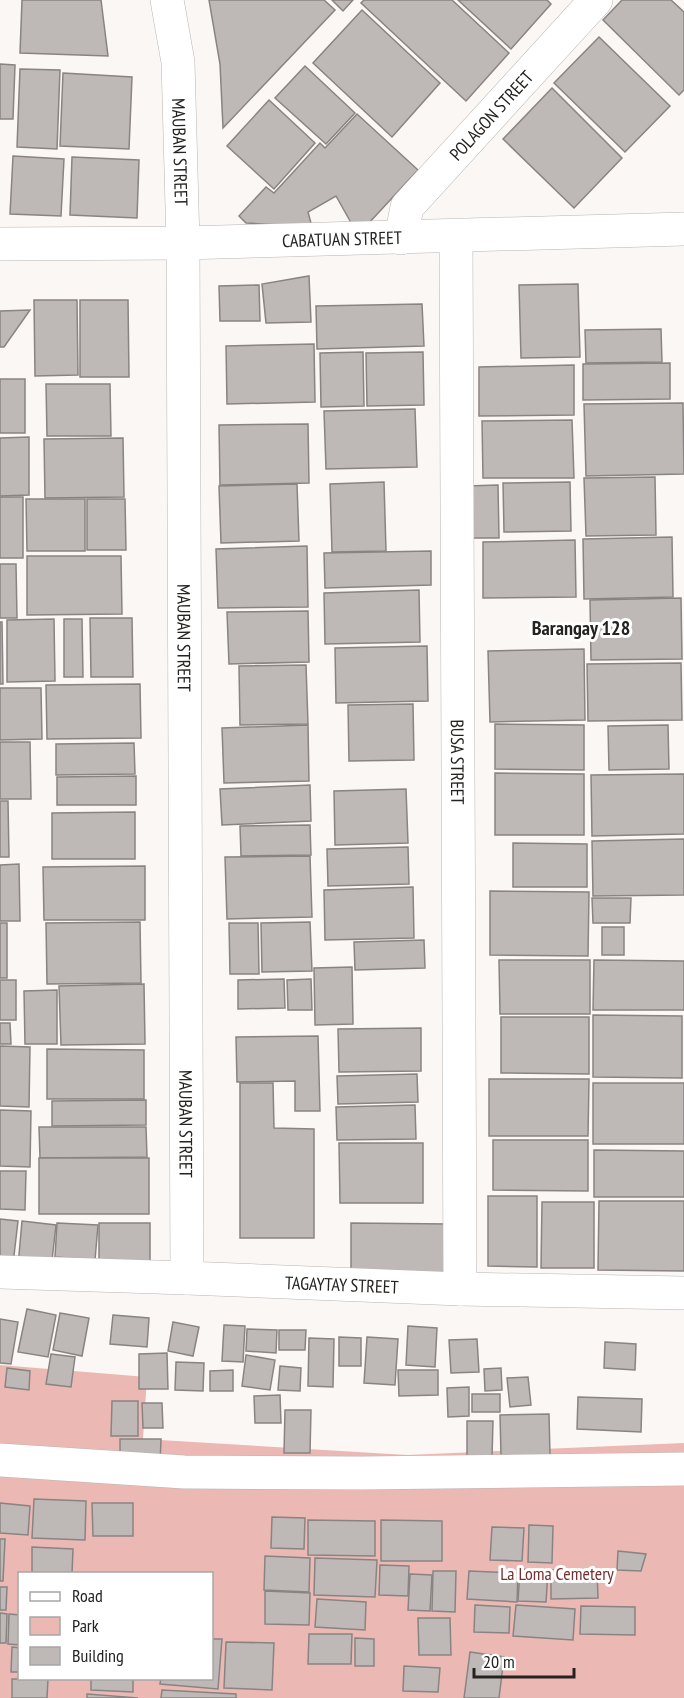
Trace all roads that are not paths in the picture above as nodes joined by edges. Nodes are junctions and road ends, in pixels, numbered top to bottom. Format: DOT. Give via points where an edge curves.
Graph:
graph roads {
  1 [pos="167,0"];
  2 [pos="596,0"];
  3 [pos="684,230"];
  4 [pos="456,236"];
  5 [pos="401,238"];
  6 [pos="183,243"];
  7 [pos="0,244"];
  8 [pos="0,1272"];
  9 [pos="187,1278"];
  10 [pos="460,1289"];
  11 [pos="684,1293"];
  12 [pos="0,1460"];
  13 [pos="684,1469"];
  1 -- 6 [label="street, MAUBAN STREET" via="178,62"];
  2 -- 5 [label="street, POLAGON STREET" via="406,207"];
  3 -- 4 [label="street, CABATUAN STREET"];
  4 -- 5 [label="street, CABATUAN STREET"];
  4 -- 10 [label="street, BUSA STREET"];
  5 -- 6 [label="street, CABATUAN STREET"];
  6 -- 7 [label="street, CABATUAN STREET"];
  6 -- 9 [label="street, MAUBAN STREET"];
  8 -- 9 [label="street, TAGAYTAY STREET"];
  9 -- 10 [label="street, TAGAYTAY STREET"];
  10 -- 11 [label="street, TAGAYTAY STREET"];
  12 -- 13 [label="street" via="207,1472"];
}
